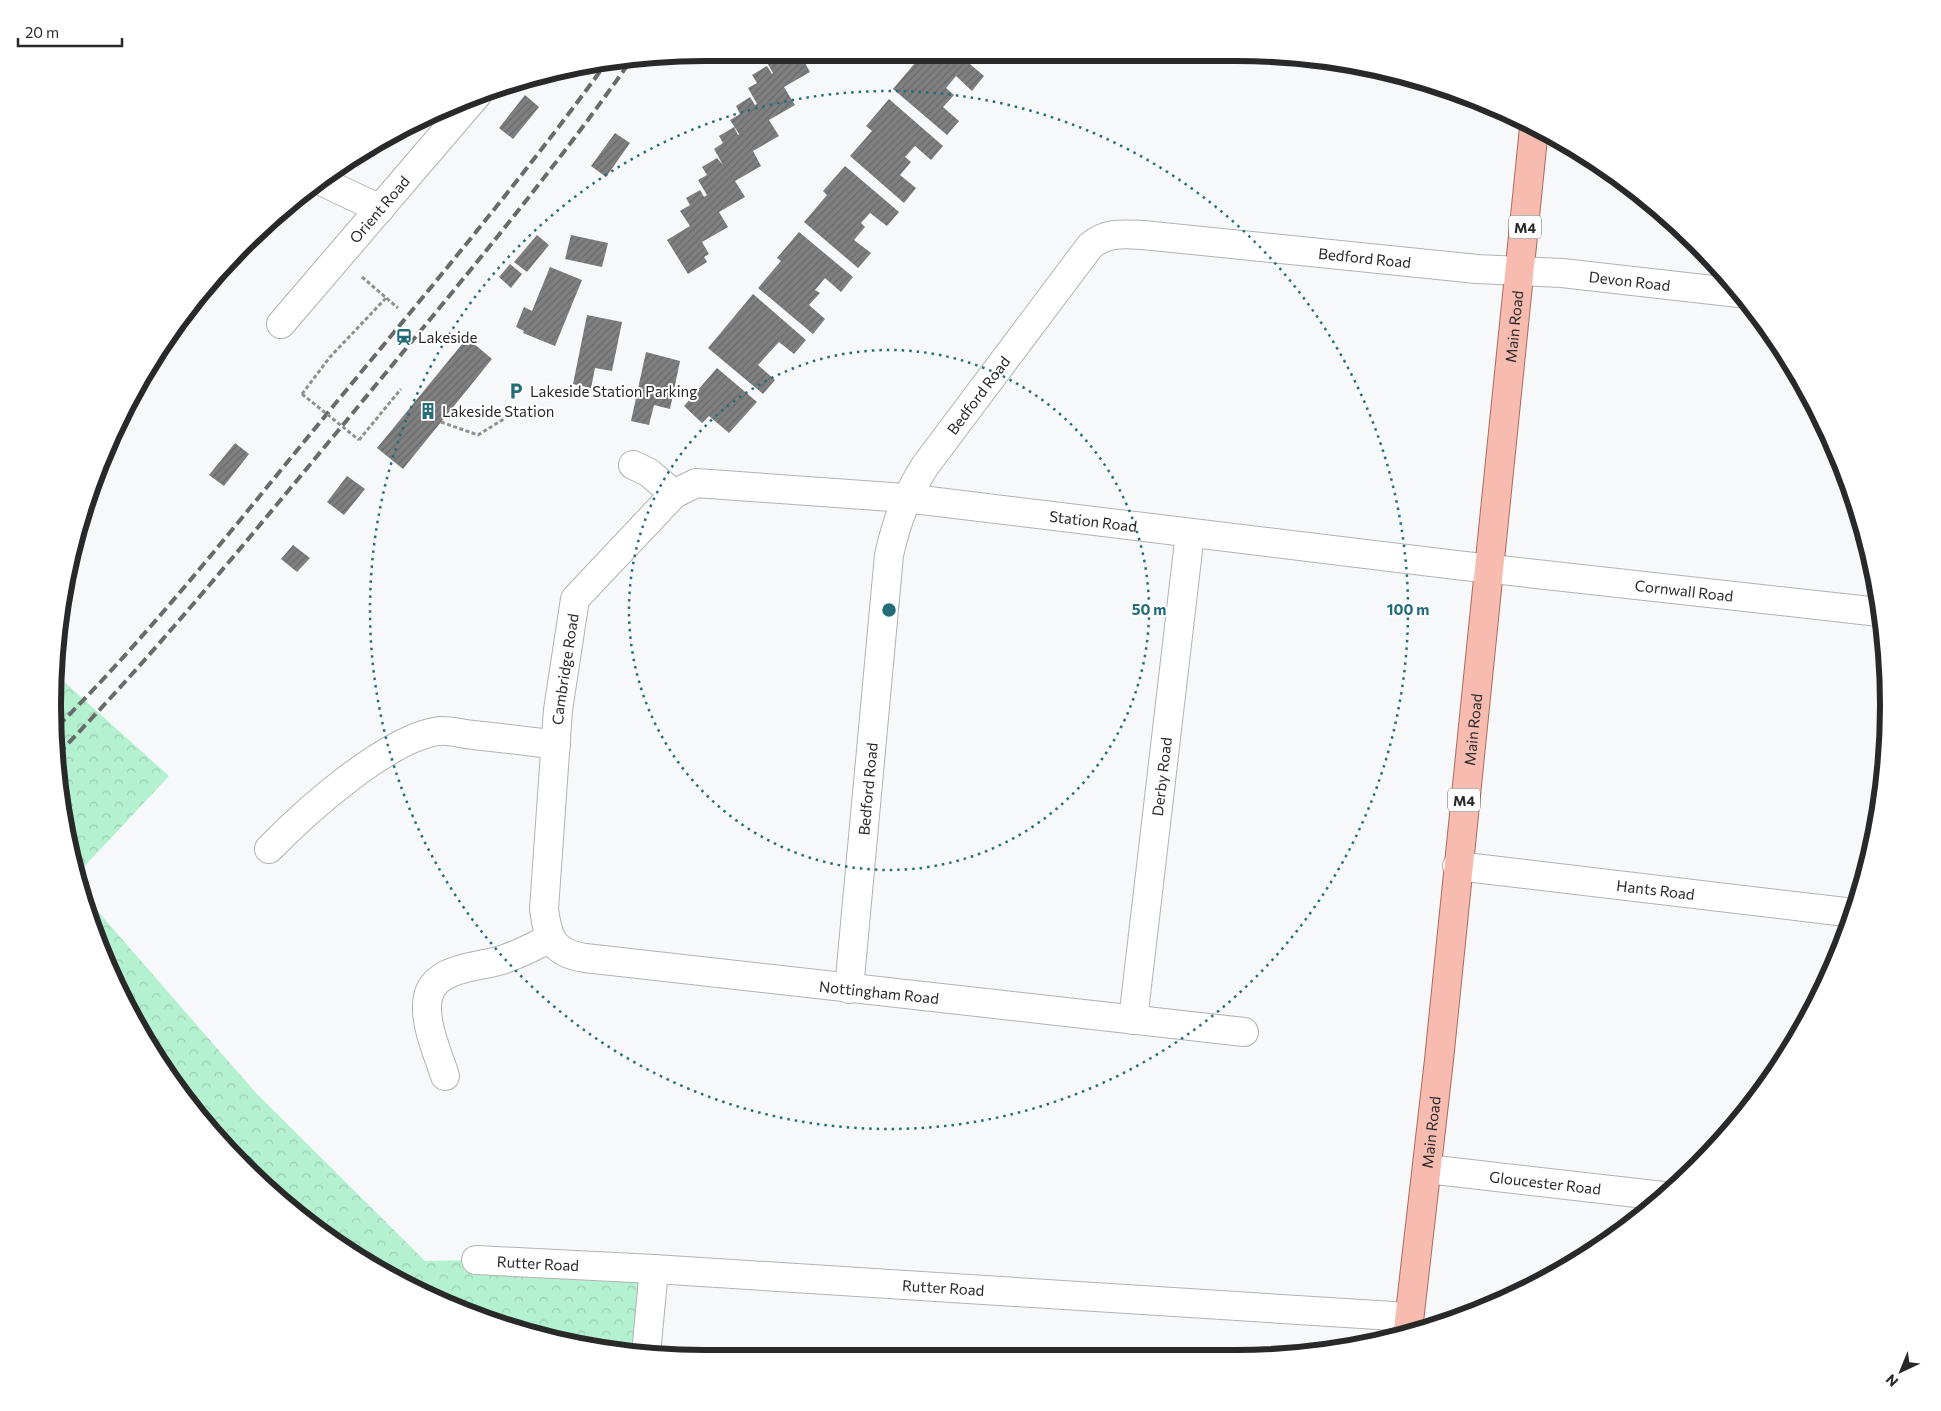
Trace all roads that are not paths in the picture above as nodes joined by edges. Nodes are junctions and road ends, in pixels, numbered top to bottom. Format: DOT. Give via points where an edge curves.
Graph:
graph roads {
  1 [pos="467,107"];
  2 [pos="1533,135"];
  3 [pos="327,184"];
  4 [pos="380,209"];
  5 [pos="1520,271"];
  6 [pos="1728,291"];
  7 [pos="282,324"];
  8 [pos="633,465"];
  9 [pos="685,488"];
  10 [pos="905,498"];
  11 [pos="1190,533"];
  12 [pos="1489,568"];
  13 [pos="1872,611"];
  14 [pos="556,745"];
  15 [pos="269,849"];
  16 [pos="1457,866"];
  17 [pos="1846,912"];
  18 [pos="551,938"];
  19 [pos="849,989"];
  20 [pos="1133,1020"];
  21 [pos="1244,1032"];
  22 [pos="445,1076"];
  23 [pos="1427,1169"];
  24 [pos="1647,1201"];
  25 [pos="476,1260"];
  26 [pos="654,1269"];
  27 [pos="1409,1323"];
  28 [pos="647,1346"];
  1 -- 4 [label="street, Orient Road"];
  2 -- 5 [label="main road, Main Road / M4"];
  3 -- 4 [label="street"];
  4 -- 7 [label="street, Orient Road"];
  5 -- 6 [label="street, Devon Road"];
  5 -- 10 [label="street, Bedford Road" via="1143,235 1105,236 1090,246 990,377"];
  5 -- 12 [label="main road, Main Road / M4"];
  8 -- 9 [label="street"];
  9 -- 10 [label="street, Station Road"];
  9 -- 14 [label="street, Cambridge Road" via="575,599 558,710"];
  10 -- 11 [label="street, Station Road"];
  10 -- 19 [label="street, Bedford Road" via="889,555"];
  11 -- 12 [label="street, Station Road"];
  11 -- 20 [label="street, Derby Road"];
  12 -- 13 [label="street, Cornwall Road"];
  12 -- 16 [label="main road, Main Road / M4"];
  14 -- 15 [label="street" via="440,731 418,737 351,777 300,817"];
  14 -- 18 [label="street, Cambridge Road" via="544,909"];
  16 -- 17 [label="street, Hants Road"];
  16 -- 23 [label="main road, Main Road / M4"];
  18 -- 19 [label="street, Nottingham Road" via="570,955"];
  18 -- 22 [label="street" via="498,961 451,972 439,979 427,1007"];
  19 -- 20 [label="street, Nottingham Road"];
  20 -- 21 [label="street, Nottingham Road"];
  23 -- 24 [label="street, Gloucester Road"];
  23 -- 27 [label="main road, Main Road / M4"];
  25 -- 26 [label="street, Rutter Road"];
  26 -- 27 [label="street, Rutter Road"];
  26 -- 28 [label="street"];
}
